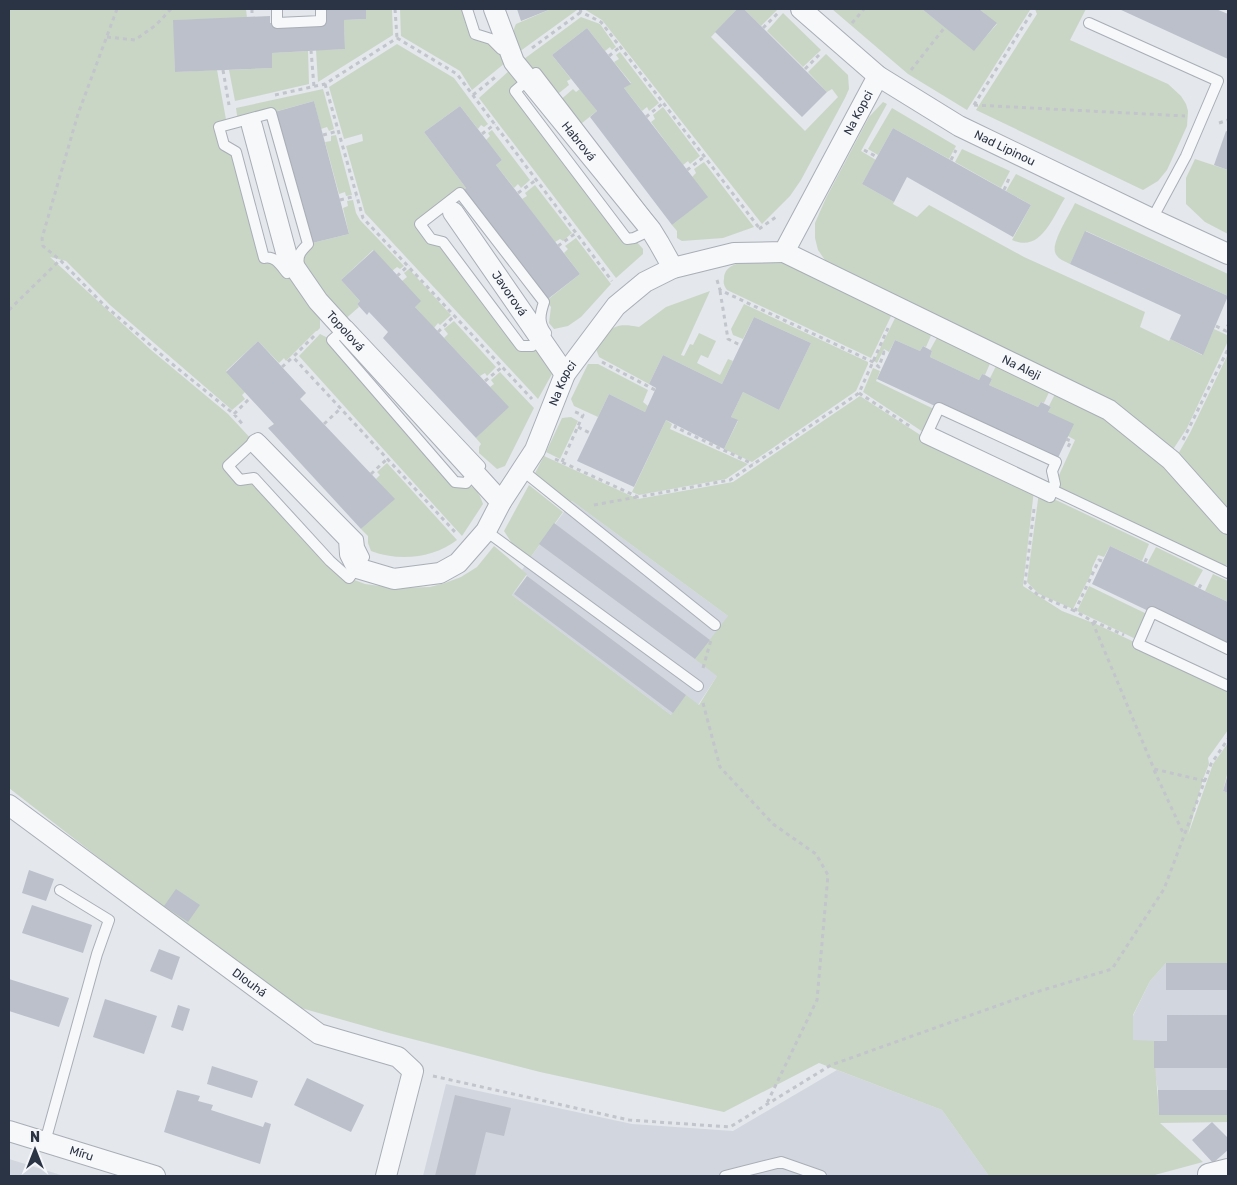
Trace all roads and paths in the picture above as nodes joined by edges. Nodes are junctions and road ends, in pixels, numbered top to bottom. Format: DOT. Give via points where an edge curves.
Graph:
graph roads {
  1 [pos="117,9"];
  2 [pos="171,9"];
  3 [pos="252,9"];
  4 [pos="277,9"];
  5 [pos="321,9"];
  6 [pos="395,9"];
  7 [pos="467,9"];
  8 [pos="494,9"];
  9 [pos="502,9"];
  10 [pos="580,9"];
  11 [pos="782,9"];
  12 [pos="801,9"];
  13 [pos="864,9"];
  14 [pos="1032,9"];
  15 [pos="252,17"];
  16 [pos="1089,23"];
  17 [pos="850,26"];
  18 [pos="945,27"];
  19 [pos="763,28"];
  20 [pos="107,37"];
  21 [pos="396,38"];
  22 [pos="509,46"];
  23 [pos="620,47"];
  24 [pos="311,50"];
  25 [pos="821,53"];
  26 [pos="609,56"];
  27 [pos="805,69"];
  28 [pos="223,70"];
  29 [pos="908,74"];
  30 [pos="878,76"];
  31 [pos="324,84"];
  32 [pos="314,86"];
  33 [pos="266,97"];
  34 [pos="238,103"];
  35 [pos="663,103"];
  36 [pos="229,105"];
  37 [pos="974,105"];
  38 [pos="646,116"];
  39 [pos="1202,116"];
  40 [pos="494,124"];
  41 [pos="242,125"];
  42 [pos="959,126"];
  43 [pos="338,131"];
  44 [pos="482,134"];
  45 [pos="323,135"];
  46 [pos="869,143"];
  47 [pos="704,157"];
  48 [pos="877,157"];
  49 [pos="1013,168"];
  50 [pos="687,170"];
  51 [pos="536,180"];
  52 [pos="1004,190"];
  53 [pos="518,193"];
  54 [pos="356,196"];
  55 [pos="340,200"];
  56 [pos="453,212"];
  57 [pos="1152,219"];
  58 [pos="760,229"];
  59 [pos="576,233"];
  60 [pos="558,246"];
  61 [pos="784,252"];
  62 [pos="1228,254"];
  63 [pos="712,258"];
  64 [pos="60,260"];
  65 [pos="409,265"];
  66 [pos="295,267"];
  67 [pos="673,268"];
  68 [pos="397,276"];
  69 [pos="617,287"];
  70 [pos="720,290"];
  71 [pos="897,307"];
  72 [pos="9,310"];
  73 [pos="455,315"];
  74 [pos="338,323"];
  75 [pos="1228,325"];
  76 [pos="1216,326"];
  77 [pos="438,332"];
  78 [pos="541,337"];
  79 [pos="740,345"];
  80 [pos="1228,349"];
  81 [pos="582,352"];
  82 [pos="888,354"];
  83 [pos="293,356"];
  84 [pos="872,362"];
  85 [pos="282,366"];
  86 [pos="502,367"];
  87 [pos="566,374"];
  88 [pos="485,381"];
  89 [pos="655,390"];
  90 [pos="859,393"];
  91 [pos="250,398"];
  92 [pos="533,400"];
  93 [pos="554,402"];
  94 [pos="341,408"];
  95 [pos="234,414"];
  96 [pos="324,424"];
  97 [pos="676,425"];
  98 [pos="578,427"];
  99 [pos="590,432"];
  100 [pos="928,434"];
  101 [pos="256,442"];
  102 [pos="535,450"];
  103 [pos="388,458"];
  104 [pos="1171,460"];
  105 [pos="562,462"];
  106 [pos="753,464"];
  107 [pos="522,470"];
  108 [pos="371,474"];
  109 [pos="1052,489"];
  110 [pos="1037,491"];
  111 [pos="638,497"];
  112 [pos="501,502"];
  113 [pos="570,509"];
  114 [pos="1228,524"];
  115 [pos="486,531"];
  116 [pos="472,548"];
  117 [pos="1102,561"];
  118 [pos="357,568"];
  119 [pos="1228,573"];
  120 [pos="1075,611"];
  121 [pos="1092,621"];
  122 [pos="715,625"];
  123 [pos="1143,642"];
  124 [pos="1228,649"];
  125 [pos="1228,680"];
  126 [pos="698,686"];
  127 [pos="1228,686"];
  128 [pos="1228,739"];
  129 [pos="1154,769"];
  130 [pos="1205,781"];
  131 [pos="9,805"];
  132 [pos="1184,835"];
  133 [pos="60,890"];
  134 [pos="413,1072"];
  135 [pos="767,1104"];
  136 [pos="9,1132"];
  137 [pos="44,1142"];
  138 [pos="1228,1169"];
  139 [pos="1208,1174"];
  140 [pos="155,1176"];
  141 [pos="386,1176"];
  142 [pos="725,1176"];
  143 [pos="821,1176"];
  1 -- 20 [label="path"];
  2 -- 20 [label="path" via="135,40"];
  3 -- 15 [label="path"];
  4 -- 5 [label="lane" via="277,23 321,20"];
  6 -- 21 [label="path"];
  7 -- 22 [label="lane" via="475,34 491,38 501,49"];
  8 -- 22 [label="street, Habrová"];
  9 -- 22 [label="lane" via="515,43"];
  10 -- 23 [label="path" via="601,22"];
  11 -- 19 [label="path"];
  12 -- 30 [label="street, Nad Lipinou"];
  13 -- 17 [label="path"];
  14 -- 37 [label="path"];
  16 -- 39 [label="lane" via="1218,82"];
  18 -- 29 [label="path"];
  20 -- 64 [label="path" via="78,114 42,238 44,246"];
  21 -- 31 [label="path"];
  21 -- 40 [label="path" via="457,74"];
  22 -- 67 [label="street, Habrová" via="514,62 650,230"];
  23 -- 26 [label="path"];
  23 -- 35 [label="path"];
  24 -- 32 [label="path"];
  25 -- 27 [label="path"];
  28 -- 36 [label="path"];
  30 -- 42 [label="street, Nad Lipinou"];
  30 -- 61 [label="street, Na Kopci"];
  31 -- 32 [label="path"];
  31 -- 43 [label="path"];
  32 -- 33 [label="path"];
  34 -- 36 [label="path"];
  35 -- 38 [label="path"];
  35 -- 47 [label="path"];
  36 -- 41 [label="path"];
  37 -- 39 [label="path"];
  37 -- 42 [label="path"];
  39 -- 57 [label="lane" via="1186,156"];
  40 -- 44 [label="path"];
  40 -- 51 [label="path"];
  41 -- 66 [label="street, Topolová" via="287,256"];
  41 -- 66 [label="lane" via="220,127 224,145 236,152 264,258 275,258 287,274"];
  42 -- 57 [label="street, Nad Lipinou"];
  43 -- 45 [label="path"];
  43 -- 54 [label="path"];
  46 -- 48 [label="path" via="864,150"];
  47 -- 50 [label="path"];
  47 -- 58 [label="path"];
  49 -- 52 [label="path"];
  51 -- 53 [label="path"];
  51 -- 59 [label="path"];
  54 -- 55 [label="path"];
  54 -- 65 [label="path" via="363,218"];
  56 -- 78 [label="street, Javorová"];
  57 -- 62 [label="street, Nad Lipinou"];
  59 -- 60 [label="path"];
  59 -- 69 [label="path"];
  61 -- 63 [label="street, Na Kopci" via="734,253"];
  61 -- 71 [label="street, Na Aleji"];
  63 -- 67 [label="street, Na Kopci"];
  63 -- 70 [label="path"];
  64 -- 72 [label="path"];
  64 -- 95 [label="path" via="110,310"];
  65 -- 68 [label="path"];
  65 -- 73 [label="path"];
  66 -- 74 [label="street, Topolová"];
  67 -- 81 [label="street, Na Kopci" via="645,282 616,306"];
  70 -- 79 [label="path" via="728,339"];
  70 -- 84 [label="path"];
  71 -- 84 [label="path"];
  71 -- 104 [label="street, Na Aleji" via="1109,410"];
  73 -- 77 [label="path"];
  73 -- 86 [label="path"];
  74 -- 83 [label="path"];
  74 -- 112 [label="street, Topolová"];
  75 -- 76 [label="path" via="1226,331"];
  78 -- 78 [label="lane" via="532,346 521,346 443,242 431,239 420,224 460,193 544,302 540,322 546,333"];
  78 -- 87 [label="street, Javorová"];
  80 -- 104 [label="path"];
  81 -- 87 [label="street, Na Kopci"];
  81 -- 89 [label="path"];
  82 -- 84 [label="path" via="884,352 879,367"];
  83 -- 85 [label="path"];
  83 -- 94 [label="path"];
  84 -- 90 [label="path"];
  86 -- 88 [label="path"];
  86 -- 92 [label="path"];
  87 -- 93 [label="street, Na Kopci"];
  90 -- 100 [label="path"];
  90 -- 106 [label="path"];
  91 -- 95 [label="path"];
  93 -- 98 [label="path" via="583,415"];
  93 -- 102 [label="street, Na Kopci"];
  94 -- 96 [label="path"];
  94 -- 103 [label="path"];
  95 -- 101 [label="path"];
  97 -- 106 [label="path" via="675,428"];
  98 -- 99 [label="path"];
  98 -- 105 [label="path"];
  100 -- 109 [label="lane"];
  100 -- 109 [label="lane" via="939,408 1056,462 1052,471 1055,484"];
  100 -- 110 [label="lane" via="924,438"];
  101 -- 118 [label="street" via="349,539 350,554"];
  101 -- 118 [label="lane" via="228,466 240,480 254,478 349,578"];
  102 -- 105 [label="path"];
  102 -- 107 [label="street, Na Kopci"];
  103 -- 108 [label="path"];
  103 -- 116 [label="path"];
  104 -- 114 [label="street, Na Aleji"];
  105 -- 111 [label="path"];
  106 -- 111 [label="path" via="730,480"];
  107 -- 112 [label="street, Na Kopci"];
  107 -- 113 [label="lane"];
  109 -- 110 [label="lane" via="1050,497"];
  109 -- 119 [label="lane"];
  110 -- 120 [label="path" via="1025,583 1038,595"];
  111 -- 113 [label="path"];
  112 -- 115 [label="street, Na Kopci"];
  113 -- 122 [label="lane"];
  115 -- 116 [label="street, Na Kopci"];
  115 -- 126 [label="lane"];
  116 -- 118 [label="street, Na Kopci" via="458,563 440,573 394,579"];
  117 -- 120 [label="path" via="1099,560"];
  120 -- 121 [label="path"];
  121 -- 123 [label="path"];
  121 -- 129 [label="path"];
  122 -- 126 [label="path"];
  123 -- 124 [label="lane" via="1152,612"];
  123 -- 125 [label="lane"];
  123 -- 127 [label="lane" via="1138,644"];
  126 -- 135 [label="path" via="720,767 773,824 816,854 828,875 817,1000"];
  128 -- 130 [label="path" via="1211,764"];
  129 -- 130 [label="path"];
  129 -- 132 [label="path"];
  130 -- 132 [label="path"];
  131 -- 134 [label="street, Dlouhá" via="319,1034 398,1057"];
  132 -- 135 [label="path" via="1164,889 1112,969 1033,993 831,1065"];
  133 -- 137 [label="lane" via="109,920"];
  134 -- 135 [label="path" via="629,1120 730,1127"];
  134 -- 141 [label="street"];
  136 -- 137 [label="street, Míru"];
  137 -- 140 [label="street, Míru"];
  138 -- 139 [label="street"];
  142 -- 143 [label="lane" via="781,1162"];
}
